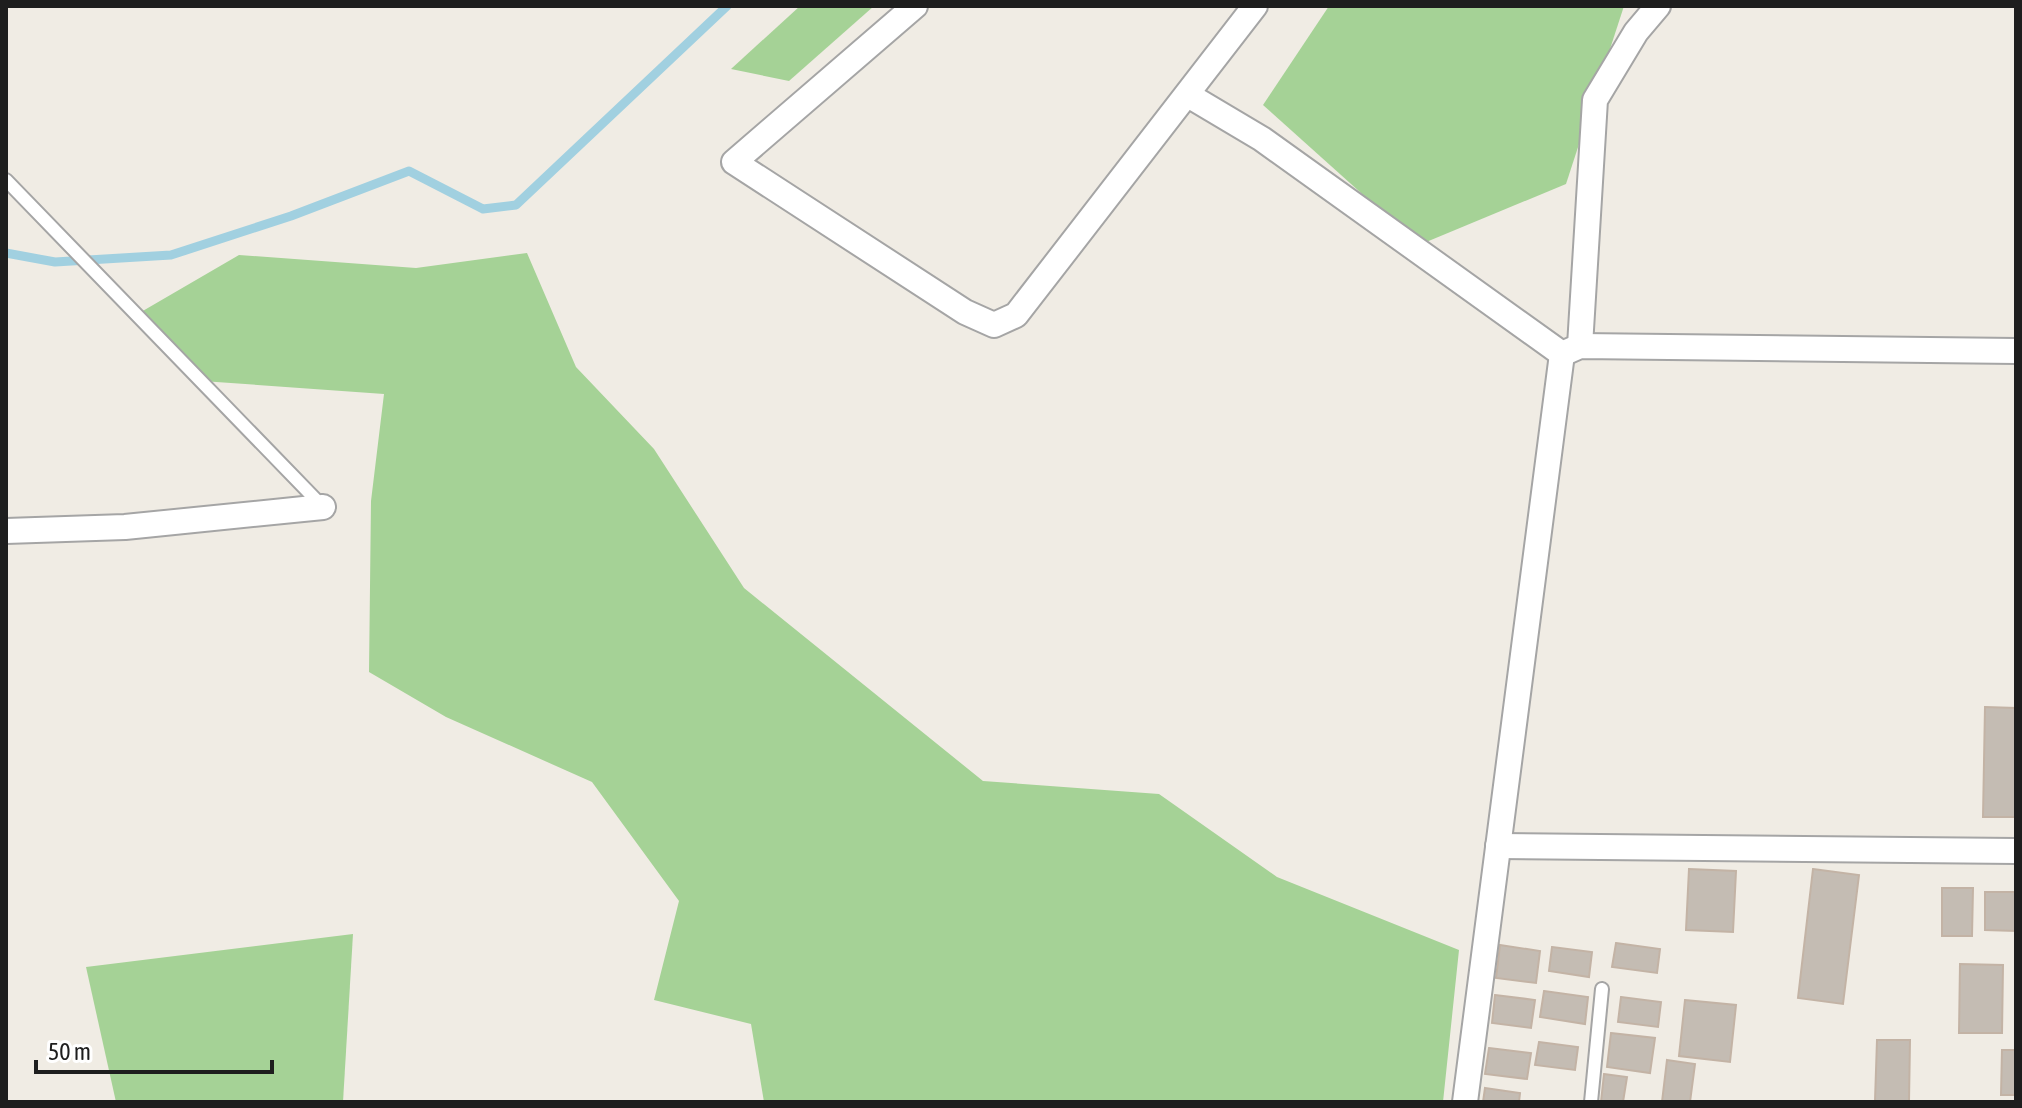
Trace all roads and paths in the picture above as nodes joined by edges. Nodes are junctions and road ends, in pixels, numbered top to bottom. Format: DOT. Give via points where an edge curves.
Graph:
graph roads {
  1 [pos="915,6"];
  2 [pos="1255,6"];
  3 [pos="1658,6"];
  4 [pos="1188,95"];
  5 [pos="6,180"];
  6 [pos="1571,350"];
  7 [pos="2016,351"];
  8 [pos="323,507"];
  9 [pos="6,531"];
  10 [pos="1498,846"];
  11 [pos="2016,851"];
  12 [pos="1602,989"];
  13 [pos="1465,1102"];
  14 [pos="1591,1102"];
  1 -- 4 [label="street" via="734,162 965,312 994,325 1016,315"];
  2 -- 4 [label="street"];
  3 -- 6 [label="street" via="1595,100"];
  4 -- 6 [label="street" via="1262,139"];
  5 -- 8 [label="lane"];
  6 -- 7 [label="street"];
  6 -- 10 [label="street"];
  8 -- 9 [label="street" via="125,527"];
  10 -- 11 [label="street"];
  10 -- 13 [label="street"];
  12 -- 14 [label="lane"];
}
